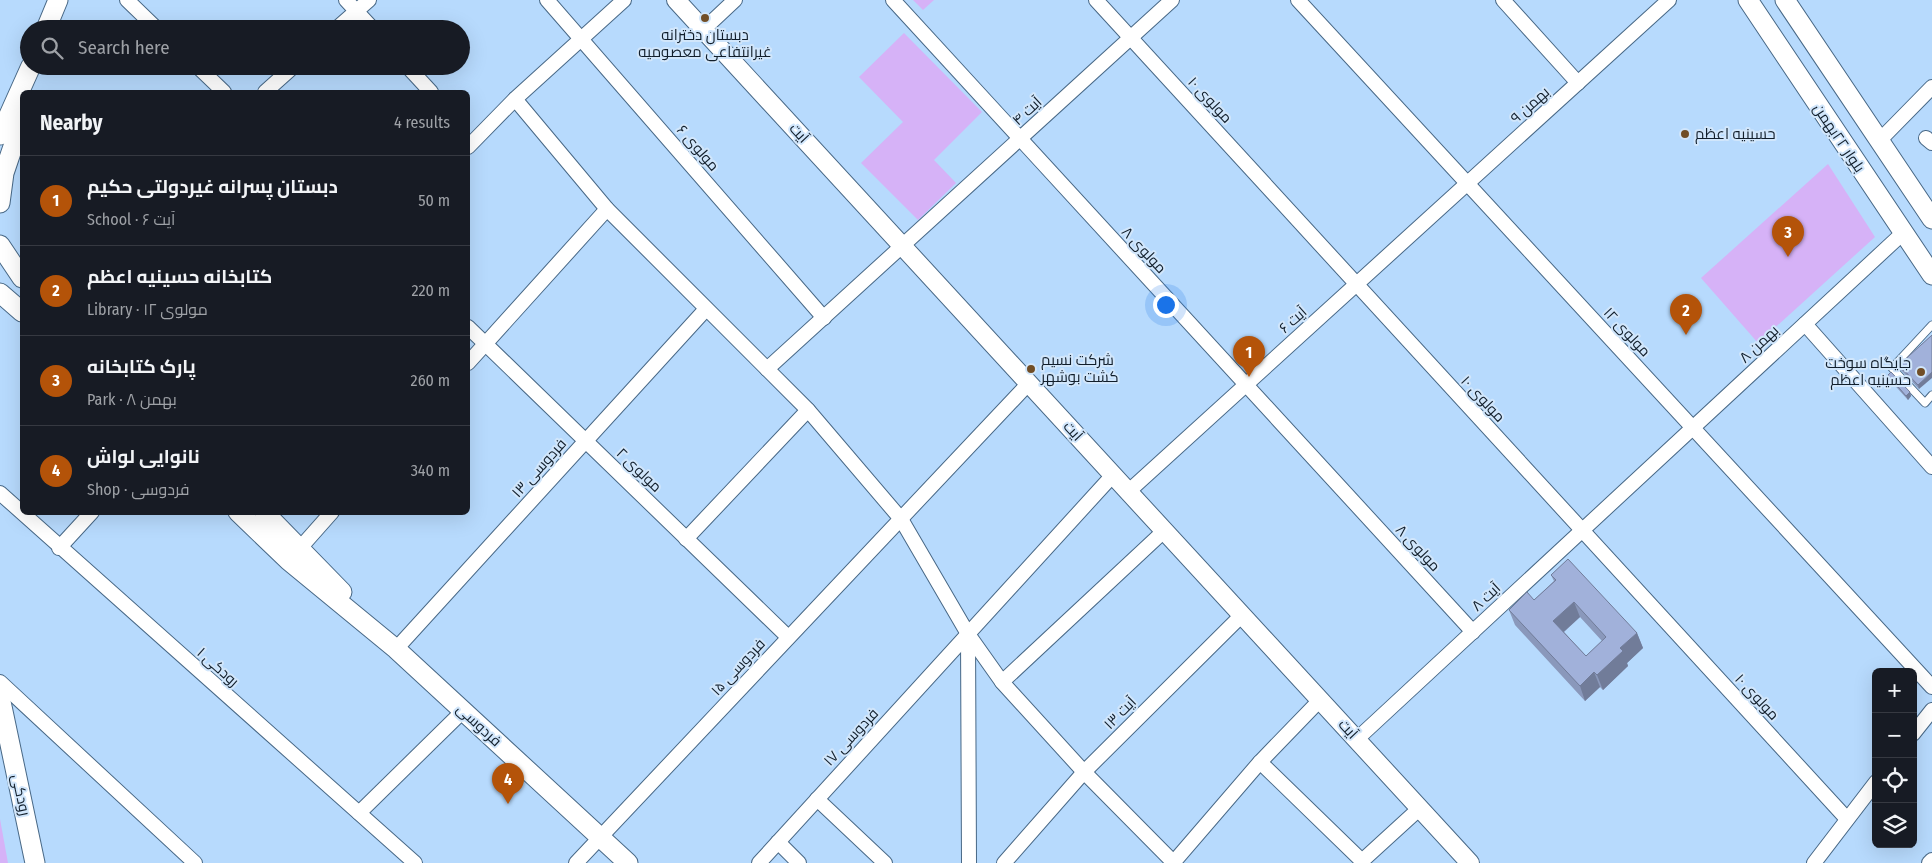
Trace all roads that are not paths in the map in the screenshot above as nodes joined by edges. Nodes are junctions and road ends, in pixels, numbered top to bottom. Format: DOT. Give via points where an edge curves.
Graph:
graph roads {
  1 [pos="58,0"];
  2 [pos="70,0"];
  3 [pos="126,0"];
  4 [pos="346,0"];
  5 [pos="369,0"];
  6 [pos="547,0"];
  7 [pos="624,0"];
  8 [pos="676,0"];
  9 [pos="735,0"];
  10 [pos="893,0"];
  11 [pos="1096,0"];
  12 [pos="1172,0"];
  13 [pos="1298,0"];
  14 [pos="1503,0"];
  15 [pos="1669,0"];
  16 [pos="1748,0"];
  17 [pos="1785,0"];
  18 [pos="356,11"];
  19 [pos="50,20"];
  20 [pos="62,20"];
  21 [pos="147,20"];
  22 [pos="346,20"];
  23 [pos="364,20"];
  24 [pos="703,30"];
  25 [pos="582,38"];
  26 [pos="1131,38"];
  27 [pos="1830,70"];
  28 [pos="26,75"];
  29 [pos="40,75"];
  30 [pos="206,75"];
  31 [pos="284,75"];
  32 [pos="415,75"];
  33 [pos="1578,83"];
  34 [pos="1932,87"];
  35 [pos="34,90"];
  36 [pos="222,90"];
  37 [pos="266,90"];
  38 [pos="429,90"];
  39 [pos="1808,92"];
  40 [pos="515,99"];
  41 [pos="20,126"];
  42 [pos="0,134"];
  43 [pos="470,139"];
  44 [pos="1020,139"];
  45 [pos="1879,141"];
  46 [pos="1467,184"];
  47 [pos="0,203"];
  48 [pos="607,209"];
  49 [pos="1932,219"];
  50 [pos="1903,233"];
  51 [pos="1412,234"];
  52 [pos="0,245"];
  53 [pos="904,247"];
  54 [pos="20,275"];
  55 [pos="1932,275"];
  56 [pos="1356,284"];
  57 [pos="0,292"];
  58 [pos="706,309"];
  59 [pos="20,310"];
  60 [pos="824,318"];
  61 [pos="1805,324"];
  62 [pos="1932,325"];
  63 [pos="470,329"];
  64 [pos="485,344"];
  65 [pos="470,361"];
  66 [pos="767,369"];
  67 [pos="1029,383"];
  68 [pos="1246,385"];
  69 [pos="1932,395"];
  70 [pos="808,410"];
  71 [pos="1693,428"];
  72 [pos="586,442"];
  73 [pos="1932,467"];
  74 [pos="1113,475"];
  75 [pos="1638,479"];
  76 [pos="1128,492"];
  77 [pos="0,493"];
  78 [pos="20,512"];
  79 [pos="24,515"];
  80 [pos="89,515"];
  81 [pos="241,515"];
  82 [pos="267,515"];
  83 [pos="329,515"];
  84 [pos="901,519"];
  85 [pos="1582,530"];
  86 [pos="1164,531"];
  87 [pos="686,539"];
  88 [pos="59,548"];
  89 [pos="301,548"];
  90 [pos="1242,615"];
  91 [pos="1473,632"];
  92 [pos="968,634"];
  93 [pos="788,637"];
  94 [pos="396,649"];
  95 [pos="0,682"];
  96 [pos="1002,682"];
  97 [pos="1932,687"];
  98 [pos="0,697"];
  99 [pos="1320,700"];
  100 [pos="1932,710"];
  101 [pos="463,711"];
  102 [pos="1917,729"];
  103 [pos="1357,740"];
  104 [pos="1260,762"];
  105 [pos="1084,772"];
  106 [pos="1872,787"];
  107 [pos="817,799"];
  108 [pos="1420,808"];
  109 [pos="359,813"];
  110 [pos="1847,819"];
  111 [pos="600,837"];
  112 [pos="778,842"];
  113 [pos="1823,850"];
  114 [pos="1932,860"];
  115 [pos="410,861"];
  116 [pos="1468,862"];
  117 [pos="35,863"];
  118 [pos="195,863"];
  119 [pos="576,863"];
  120 [pos="628,863"];
  121 [pos="759,863"];
  122 [pos="799,863"];
  123 [pos="885,863"];
  124 [pos="969,863"];
  125 [pos="1004,863"];
  126 [pos="1173,863"];
  127 [pos="1814,863"];
  128 [pos="1831,863"];
  129 [pos="1929,863"];
  1 -- 19 [label="main road"];
  2 -- 20 [label="main road"];
  3 -- 21 [label="street"];
  4 -- 18 [label="street"];
  5 -- 18 [label="street"];
  6 -- 25 [label="street, مولوی ۶"];
  7 -- 25 [label="street"];
  8 -- 24 [label="street, آیت"];
  9 -- 24 [label="street"];
  10 -- 44 [label="street, مولوی ۸"];
  11 -- 26 [label="street, مولوی ۱۰"];
  12 -- 26 [label="street, آیت ۴"];
  13 -- 46 [label="street, مولوی ۱۲"];
  14 -- 33 [label="street"];
  15 -- 33 [label="street, بهمن ۹"];
  16 -- 39 [label="main road, بلوار ۲۲بهمن"];
  17 -- 27 [label="main road, بلوار ۲۲بهمن"];
  18 -- 22 [label="street"];
  18 -- 23 [label="street"];
  24 -- 53 [label="street, آیت"];
  25 -- 40 [label="street"];
  25 -- 60 [label="street, مولوی ۶"];
  26 -- 44 [label="street, آیت ۴"];
  26 -- 56 [label="street, مولوی ۱۰"];
  27 -- 39 [label="main road"];
  27 -- 45 [label="main road, بلوار ۲۲بهمن"];
  28 -- 42 [label="main road"];
  29 -- 35 [label="main road"];
  30 -- 36 [label="street"];
  31 -- 37 [label="street"];
  32 -- 38 [label="street"];
  33 -- 46 [label="street, بهمن ۹"];
  34 -- 45 [label="street"];
  39 -- 50 [label="main road, بلوار ۲۲بهمن"];
  40 -- 43 [label="street"];
  40 -- 48 [label="street"];
  41 -- 47 [label="main road" via="4,173"];
  44 -- 53 [label="street, آیت ۴"];
  44 -- 68 [label="street, مولوی ۸"];
  45 -- 49 [label="main road, بلوار ۲۲بهمن"];
  46 -- 51 [label="street, بهمن ۹"];
  46 -- 71 [label="street, مولوی ۱۲"];
  48 -- 58 [label="street"];
  48 -- 64 [label="street"];
  50 -- 55 [label="main road, بلوار ۲۲بهمن"];
  50 -- 61 [label="street, بهمن ۸"];
  51 -- 56 [label="street, آیت ۶"];
  52 -- 54 [label="main road"];
  53 -- 60 [label="street, آیت ۴"];
  53 -- 67 [label="street, آیت"];
  56 -- 68 [label="street, آیت ۶"];
  56 -- 85 [label="street, مولوی ۱۰"];
  57 -- 59 [label="main road"];
  58 -- 66 [label="street"];
  58 -- 72 [label="street, فردوسی ۱۳"];
  60 -- 66 [label="street, آیت ۴"];
  61 -- 71 [label="street, بهمن ۸"];
  61 -- 73 [label="street"];
  62 -- 69 [label="lane" via="1892,368 1925,403"];
  63 -- 64 [label="street, مولوی ۲"];
  64 -- 65 [label="street"];
  64 -- 72 [label="street, مولوی ۲"];
  66 -- 70 [label="street"];
  67 -- 74 [label="street, آیت"];
  67 -- 84 [label="street, فردوسی ۱۵"];
  68 -- 76 [label="street, آیت ۶"];
  68 -- 91 [label="street, مولوی ۸"];
  70 -- 84 [label="street"];
  70 -- 87 [label="street"];
  71 -- 75 [label="street, بهمن ۸"];
  71 -- 97 [label="street, مولوی ۱۲"];
  72 -- 87 [label="street, مولوی ۲"];
  72 -- 94 [label="street, فردوسی ۱۳"];
  74 -- 76 [label="street, آیت"];
  74 -- 92 [label="street, فردوسی ۱۷"];
  75 -- 85 [label="street, آیت ۸"];
  76 -- 86 [label="street, آیت"];
  77 -- 78 [label="street, رودکی ۱"];
  79 -- 88 [label="street, رودکی ۱"];
  80 -- 88 [label="street"];
  81 -- 94 [label="main road, فردوسی" via="289,561"];
  82 -- 89 [label="main road, فردوسی"];
  83 -- 89 [label="street"];
  84 -- 92 [label="street"];
  84 -- 93 [label="street, فردوسی ۱۵"];
  85 -- 91 [label="street, آیت ۸"];
  85 -- 110 [label="street, مولوی ۱۰"];
  86 -- 90 [label="street, آیت"];
  86 -- 96 [label="street"];
  87 -- 93 [label="street, مولوی ۲"];
  88 -- 109 [label="street, رودکی ۱"];
  89 -- 94 [label="main road, فردوسی"];
  90 -- 99 [label="street, آیت"];
  90 -- 105 [label="street, آیت ۱۳"];
  91 -- 103 [label="street, آیت ۸"];
  92 -- 96 [label="street"];
  92 -- 107 [label="street, فردوسی ۱۷"];
  92 -- 124 [label="street"];
  93 -- 111 [label="street, فردوسی ۱۵"];
  94 -- 101 [label="main road, فردوسی"];
  95 -- 118 [label="street"];
  96 -- 105 [label="street"];
  98 -- 117 [label="main road, رودکی"];
  99 -- 103 [label="street, آیت"];
  99 -- 104 [label="street"];
  100 -- 102 [label="street"];
  101 -- 109 [label="street"];
  101 -- 111 [label="main road, فردوسی"];
  103 -- 108 [label="street, آیت"];
  104 -- 108 [label="street" via="1362,861"];
  104 -- 126 [label="street"];
  105 -- 125 [label="street, آیت ۱۳"];
  105 -- 126 [label="street"];
  106 -- 110 [label="street"];
  107 -- 112 [label="street, فردوسی ۱۷"];
  107 -- 123 [label="street"];
  108 -- 116 [label="street, آیت"];
  109 -- 115 [label="street, رودکی ۱"];
  110 -- 113 [label="street"];
  111 -- 119 [label="street, فردوسی ۱۵"];
  111 -- 120 [label="main road, فردوسی"];
  112 -- 121 [label="street, فردوسی ۱۷"];
  112 -- 122 [label="street"];
  113 -- 127 [label="street"];
  113 -- 128 [label="street"];
  114 -- 129 [label="street"];
}
